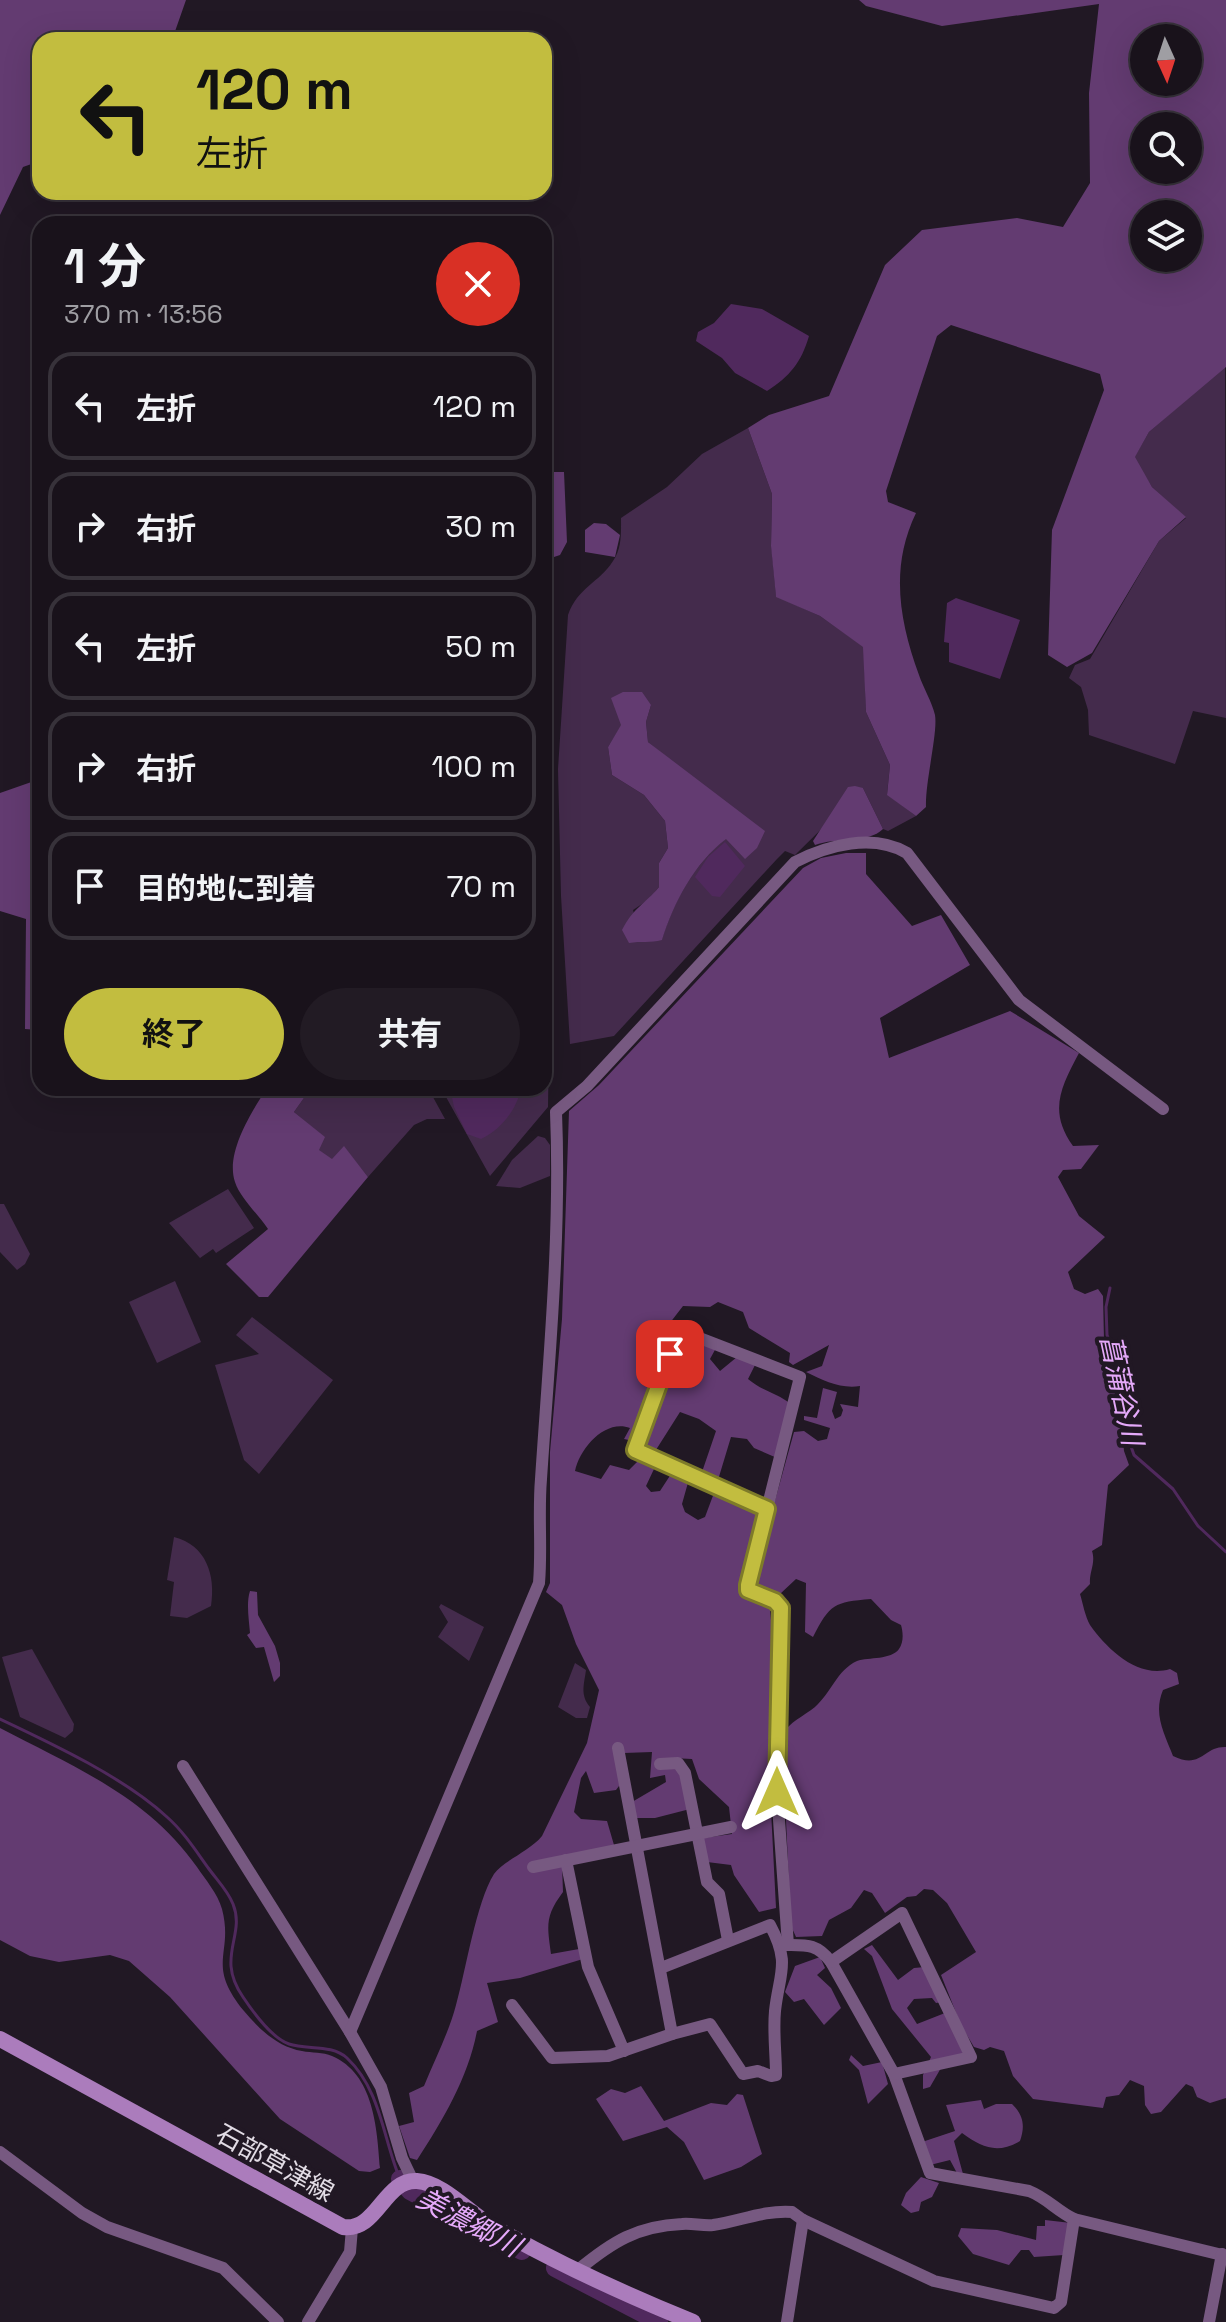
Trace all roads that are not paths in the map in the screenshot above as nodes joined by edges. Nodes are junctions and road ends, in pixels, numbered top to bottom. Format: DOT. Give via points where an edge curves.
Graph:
graph roads {
  1 [pos="1163,1109"];
  2 [pos="767,1509"];
  3 [pos="618,1748"];
  4 [pos="660,1764"];
  5 [pos="183,1766"];
  6 [pos="731,1827"];
  7 [pos="698,1833"];
  8 [pos="637,1847"];
  9 [pos="566,1860"];
  10 [pos="533,1867"];
  11 [pos="786,1919"];
  12 [pos="770,1925"];
  13 [pos="728,1940"];
  14 [pos="784,1944"];
  15 [pos="831,1962"];
  16 [pos="661,1968"];
  17 [pos="512,2005"];
  18 [pos="350,2032"];
  19 [pos="672,2034"];
  20 [pos="0,2039"];
  21 [pos="624,2051"];
  22 [pos="894,2074"];
  23 [pos="0,2152"];
  24 [pos="412,2181"];
  25 [pos="1074,2219"];
  26 [pos="803,2220"];
  27 [pos="352,2228"];
  28 [pos="1224,2255"];
  29 [pos="578,2270"];
  30 [pos="278,2322"];
  31 [pos="308,2322"];
  32 [pos="693,2322"];
  33 [pos="787,2322"];
  34 [pos="1209,2322"];
  1 -- 18 [label="street" via="1019,1000 907,853 871,844 825,848 795,862 587,1086 556,1112 558,1181 539,1583"];
  2 -- 2 [label="street" via="800,1377 679,1330 635,1450"];
  2 -- 11 [label="street" via="748,1590 781,1608 777,1792"];
  3 -- 8 [label="street"];
  4 -- 7 [label="street" via="682,1766"];
  5 -- 18 [label="street"];
  6 -- 7 [label="street"];
  7 -- 8 [label="street"];
  7 -- 13 [label="street" via="707,1882 719,1894"];
  8 -- 9 [label="street"];
  8 -- 16 [label="street"];
  9 -- 10 [label="street"];
  9 -- 21 [label="street" via="588,1967"];
  11 -- 12 [label="street"];
  11 -- 14 [label="street"];
  12 -- 13 [label="street"];
  12 -- 14 [label="street"];
  13 -- 16 [label="street"];
  14 -- 15 [label="street" via="813,1944"];
  14 -- 19 [label="street" via="774,2013 776,2075 743,2074 710,2024"];
  15 -- 22 [label="street"];
  15 -- 22 [label="street" via="902,1913 971,2057"];
  16 -- 19 [label="street"];
  17 -- 21 [label="street" via="552,2058"];
  18 -- 24 [label="street" via="381,2087"];
  19 -- 21 [label="street"];
  20 -- 27 [label="main road, 石部草津線" via="332,2222"];
  22 -- 25 [label="street" via="930,2173 1029,2191"];
  23 -- 30 [label="street" via="107,2227 223,2268"];
  24 -- 27 [label="main road, 石部草津線" via="395,2189"];
  24 -- 29 [label="main road" via="428,2183 489,2224"];
  25 -- 26 [label="street" via="1061,2302 1054,2308 934,2281"];
  25 -- 28 [label="street"];
  26 -- 29 [label="street" via="785,2211 713,2225 633,2232"];
  26 -- 33 [label="street"];
  27 -- 31 [label="street" via="350,2252"];
  28 -- 34 [label="street"];
  29 -- 32 [label="main road"];
}
